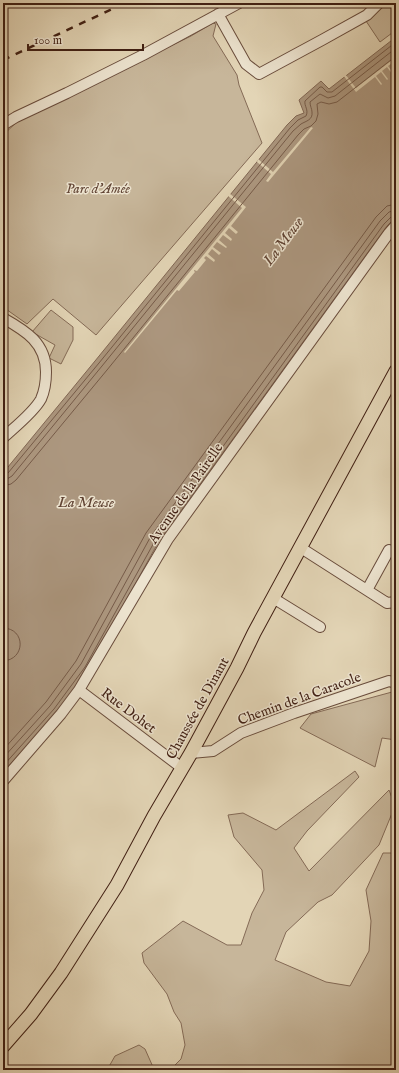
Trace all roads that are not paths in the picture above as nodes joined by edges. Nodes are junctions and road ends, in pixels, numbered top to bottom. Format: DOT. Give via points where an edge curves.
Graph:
graph roads {
  1 [pos="239,3"];
  2 [pos="379,3"];
  3 [pos="218,14"];
  4 [pos="3,125"];
  5 [pos="396,225"];
  6 [pos="3,318"];
  7 [pos="396,371"];
  8 [pos="4,437"];
  9 [pos="301,548"];
  10 [pos="396,554"];
  11 [pos="367,590"];
  12 [pos="273,598"];
  13 [pos="396,602"];
  14 [pos="320,627"];
  15 [pos="396,684"];
  16 [pos="78,690"];
  17 [pos="191,753"];
  18 [pos="182,768"];
  19 [pos="3,781"];
  20 [pos="3,1046"];
  1 -- 3 [label="street"];
  2 -- 3 [label="street" via="367,15 259,74 246,64"];
  3 -- 4 [label="street"];
  5 -- 16 [label="street, Avenue de la Pairelle" via="168,539"];
  6 -- 8 [label="street" via="37,343 46,364 46,383 40,400"];
  7 -- 9 [label="main road, Chaussée de Dinant"];
  9 -- 11 [label="street"];
  9 -- 12 [label="main road, Chaussée de Dinant"];
  10 -- 11 [label="street" via="389,550"];
  11 -- 13 [label="street" via="387,602"];
  12 -- 14 [label="street"];
  12 -- 17 [label="main road, Chaussée de Dinant"];
  15 -- 17 [label="street, Chemin de la Caracole" via="389,682 294,713 241,733 214,751"];
  16 -- 18 [label="street, Rue Dohet"];
  16 -- 19 [label="street, Avenue de la Pairelle" via="61,714"];
  17 -- 18 [label="main road, Chaussée de Dinant"];
  18 -- 20 [label="main road, Chaussée de Dinant" via="117,885 61,973 31,1014"];
}
